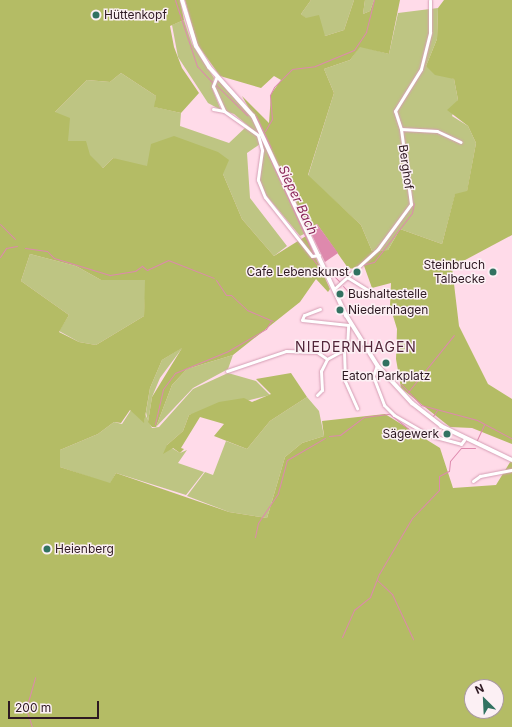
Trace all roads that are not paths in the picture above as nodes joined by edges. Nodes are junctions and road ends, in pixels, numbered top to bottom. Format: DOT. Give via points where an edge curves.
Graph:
graph roads {
  1 [pos="182,0"];
  2 [pos="430,0"];
  3 [pos="218,76"];
  4 [pos="213,108"];
  5 [pos="224,111"];
  6 [pos="401,129"];
  7 [pos="461,142"];
  8 [pos="319,256"];
  9 [pos="347,277"];
  10 [pos="334,289"];
  11 [pos="376,295"];
  12 [pos="320,309"];
  13 [pos="349,325"];
  14 [pos="344,351"];
  15 [pos="327,359"];
  16 [pos="377,365"];
  17 [pos="227,371"];
  18 [pos="317,396"];
  19 [pos="357,408"];
  20 [pos="464,440"];
  21 [pos="512,460"];
  22 [pos="512,470"];
  23 [pos="473,481"];
  1 -- 3 [label="main road" via="196,46"];
  2 -- 6 [label="street, Berghof" via="430,29 421,69 394,111"];
  3 -- 5 [label="street" via="213,86"];
  3 -- 8 [label="main road" via="253,116"];
  4 -- 5 [label="street"];
  5 -- 8 [label="street" via="258,136 262,150 260,187 274,210 312,256"];
  6 -- 7 [label="street, Berghof" via="437,131"];
  6 -- 9 [label="street, Berghof" via="411,204 378,248"];
  8 -- 10 [label="main road"];
  9 -- 10 [label="street"];
  9 -- 11 [label="street"];
  10 -- 13 [label="main road"];
  12 -- 13 [label="street" via="304,315 302,320"];
  13 -- 14 [label="street" via="349,345"];
  13 -- 16 [label="main road"];
  14 -- 15 [label="street"];
  14 -- 19 [label="street" via="345,381"];
  15 -- 17 [label="street" via="317,352 286,351"];
  15 -- 18 [label="street" via="321,371 322,390"];
  16 -- 20 [label="main road" via="412,403"];
  16 -- 20 [label="street" via="374,376 384,405 394,415 428,435 461,444"];
  20 -- 21 [label="main road"];
  22 -- 23 [label="street" via="480,476"];
}
